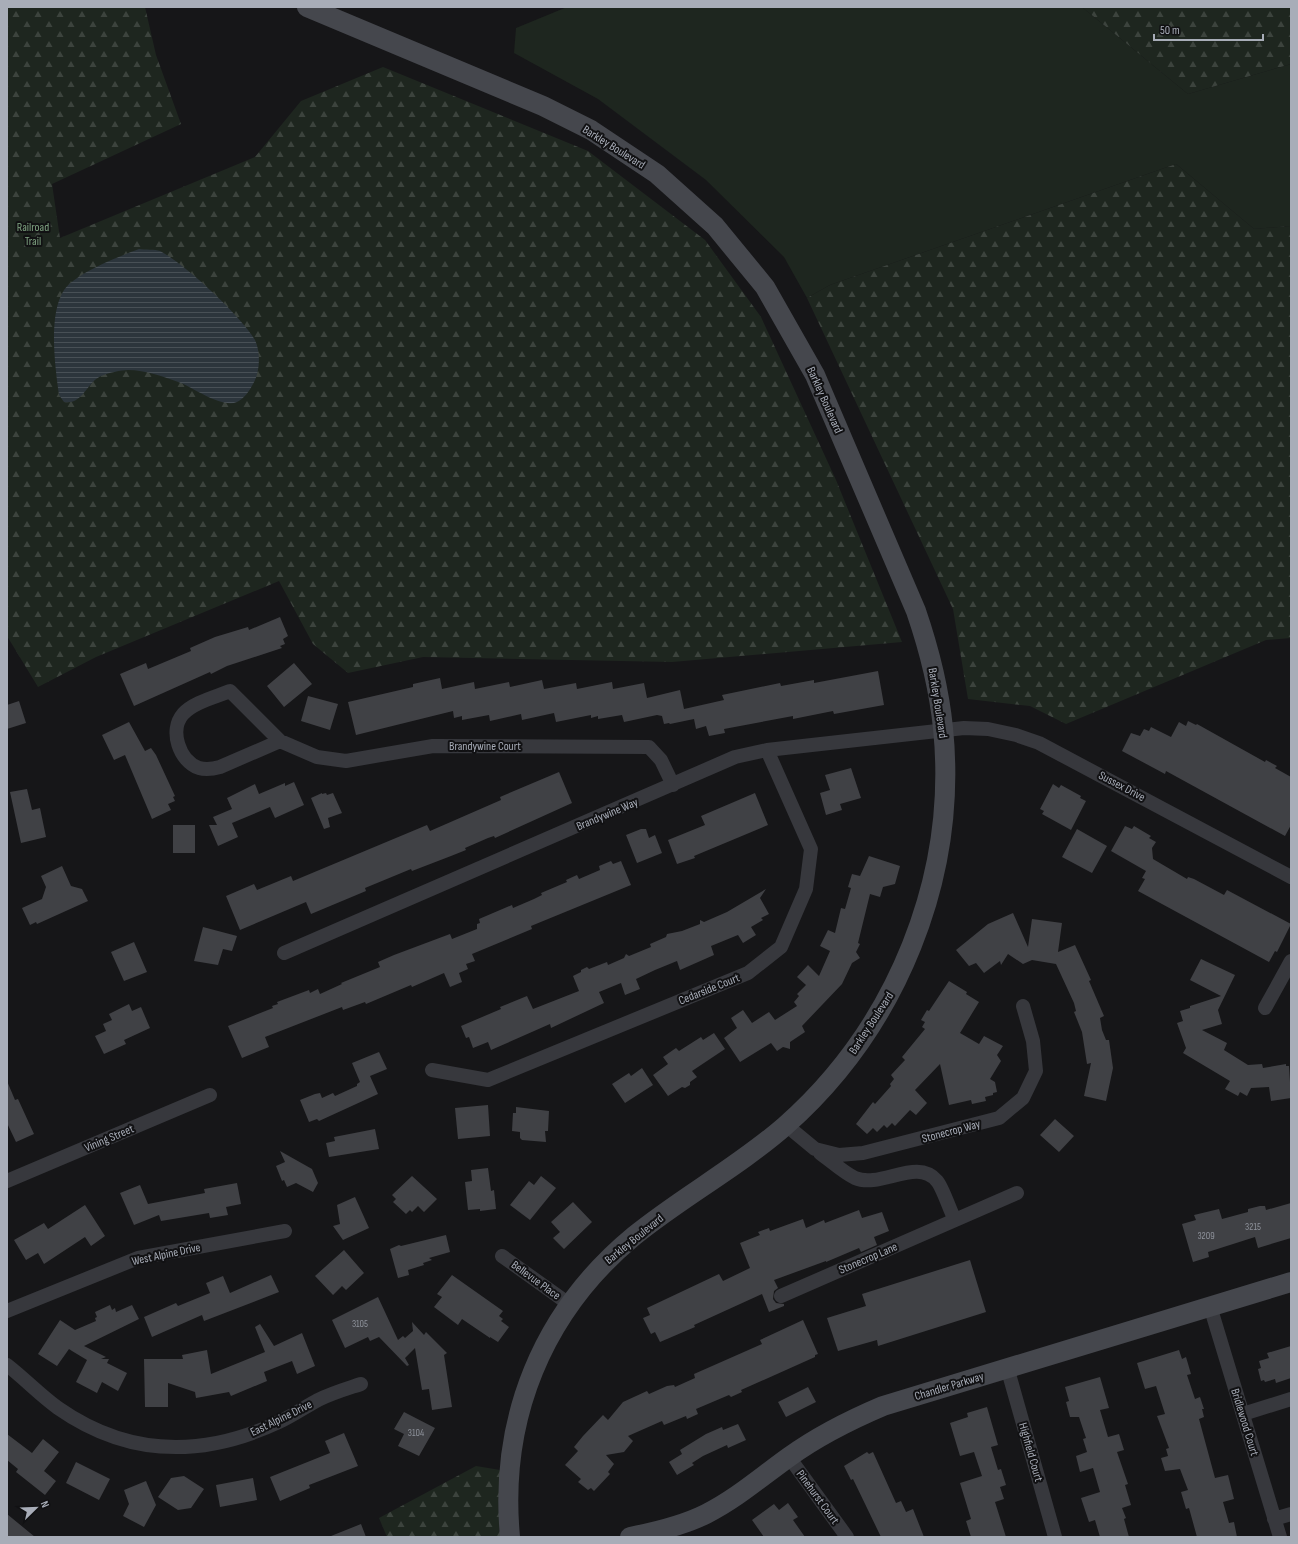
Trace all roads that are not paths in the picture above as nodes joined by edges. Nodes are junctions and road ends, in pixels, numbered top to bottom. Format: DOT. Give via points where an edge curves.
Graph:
graph roads {
  1 [pos="307,7"];
  2 [pos="943,729"];
  3 [pos="280,741"];
  4 [pos="767,750"];
  5 [pos="673,785"];
  6 [pos="1291,877"];
  7 [pos="284,953"];
  8 [pos="1291,961"];
  9 [pos="1024,1006"];
  10 [pos="1266,1008"];
  11 [pos="432,1070"];
  12 [pos="210,1095"];
  13 [pos="786,1125"];
  14 [pos="815,1149"];
  15 [pos="7,1181"];
  16 [pos="1017,1193"];
  17 [pos="954,1220"];
  18 [pos="285,1231"];
  19 [pos="502,1256"];
  20 [pos="1291,1282"];
  21 [pos="782,1296"];
  22 [pos="569,1304"];
  23 [pos="1210,1306"];
  24 [pos="7,1311"];
  25 [pos="7,1365"];
  26 [pos="1008,1367"];
  27 [pos="361,1384"];
  28 [pos="1291,1399"];
  29 [pos="1243,1414"];
  30 [pos="790,1457"];
  31 [pos="1291,1514"];
  32 [pos="1274,1519"];
  33 [pos="639,1536"];
  34 [pos="510,1537"];
  35 [pos="847,1537"];
  36 [pos="1055,1537"];
  37 [pos="1280,1537"];
  1 -- 2 [label="main road, Barkley Boulevard" via="543,106 591,130 657,174 715,226 765,287 815,375 916,611 934,673"];
  2 -- 4 [label="street, Brandywine Way"];
  2 -- 6 [label="street, Sussex Drive" via="988,729 1039,742"];
  2 -- 13 [label="main road, Barkley Boulevard" via="946,785 943,826 930,892 905,965 860,1042 830,1080"];
  3 -- 3 [label="street, Brandywine Court" via="230,691 183,714 176,733 177,742 185,758 200,768 211,770"];
  3 -- 5 [label="street, Brandywine Court" via="317,757 346,761 433,746 649,747 661,760"];
  4 -- 5 [label="street, Brandywine Way" via="735,757"];
  4 -- 11 [label="street, Cedarside Court" via="811,849 806,889 781,947 748,973 488,1080"];
  5 -- 7 [label="street, Brandywine Way"];
  8 -- 10 [label="street"];
  9 -- 14 [label="street, Stonecrop Way" via="1033,1041 1036,1071 1023,1098 999,1118 863,1154 839,1155"];
  12 -- 15 [label="street, Vining Street"];
  13 -- 14 [label="street, Stonecrop Way"];
  13 -- 22 [label="main road, Barkley Boulevard" via="636,1234 598,1269"];
  14 -- 17 [label="street" via="856,1178 872,1181 913,1171 925,1174 937,1181"];
  16 -- 17 [label="street, Stonecrop Lane"];
  17 -- 21 [label="street, Stonecrop Lane"];
  18 -- 24 [label="street, West Alpine Drive" via="138,1258"];
  19 -- 22 [label="street, Bellevue Place"];
  20 -- 23 [label="main road, Chandler Parkway"];
  22 -- 34 [label="main road, Barkley Boulevard" via="537,1360 522,1398 509,1466"];
  23 -- 26 [label="main road, Chandler Parkway"];
  23 -- 29 [label="street, Bridlewood Court"];
  25 -- 27 [label="street, East Alpine Drive" via="56,1407 94,1430 131,1442 167,1448 204,1446 249,1434 279,1422 331,1394"];
  26 -- 30 [label="main road, Chandler Parkway" via="883,1406 820,1436"];
  26 -- 36 [label="street, Highfield Court"];
  28 -- 29 [label="street"];
  29 -- 32 [label="street, Bridlewood Court"];
  30 -- 33 [label="main road, Chandler Parkway" via="737,1496 705,1514"];
  30 -- 35 [label="street, Pinehurst Court"];
  31 -- 32 [label="street"];
  32 -- 37 [label="street, Bridlewood Court"];
}
